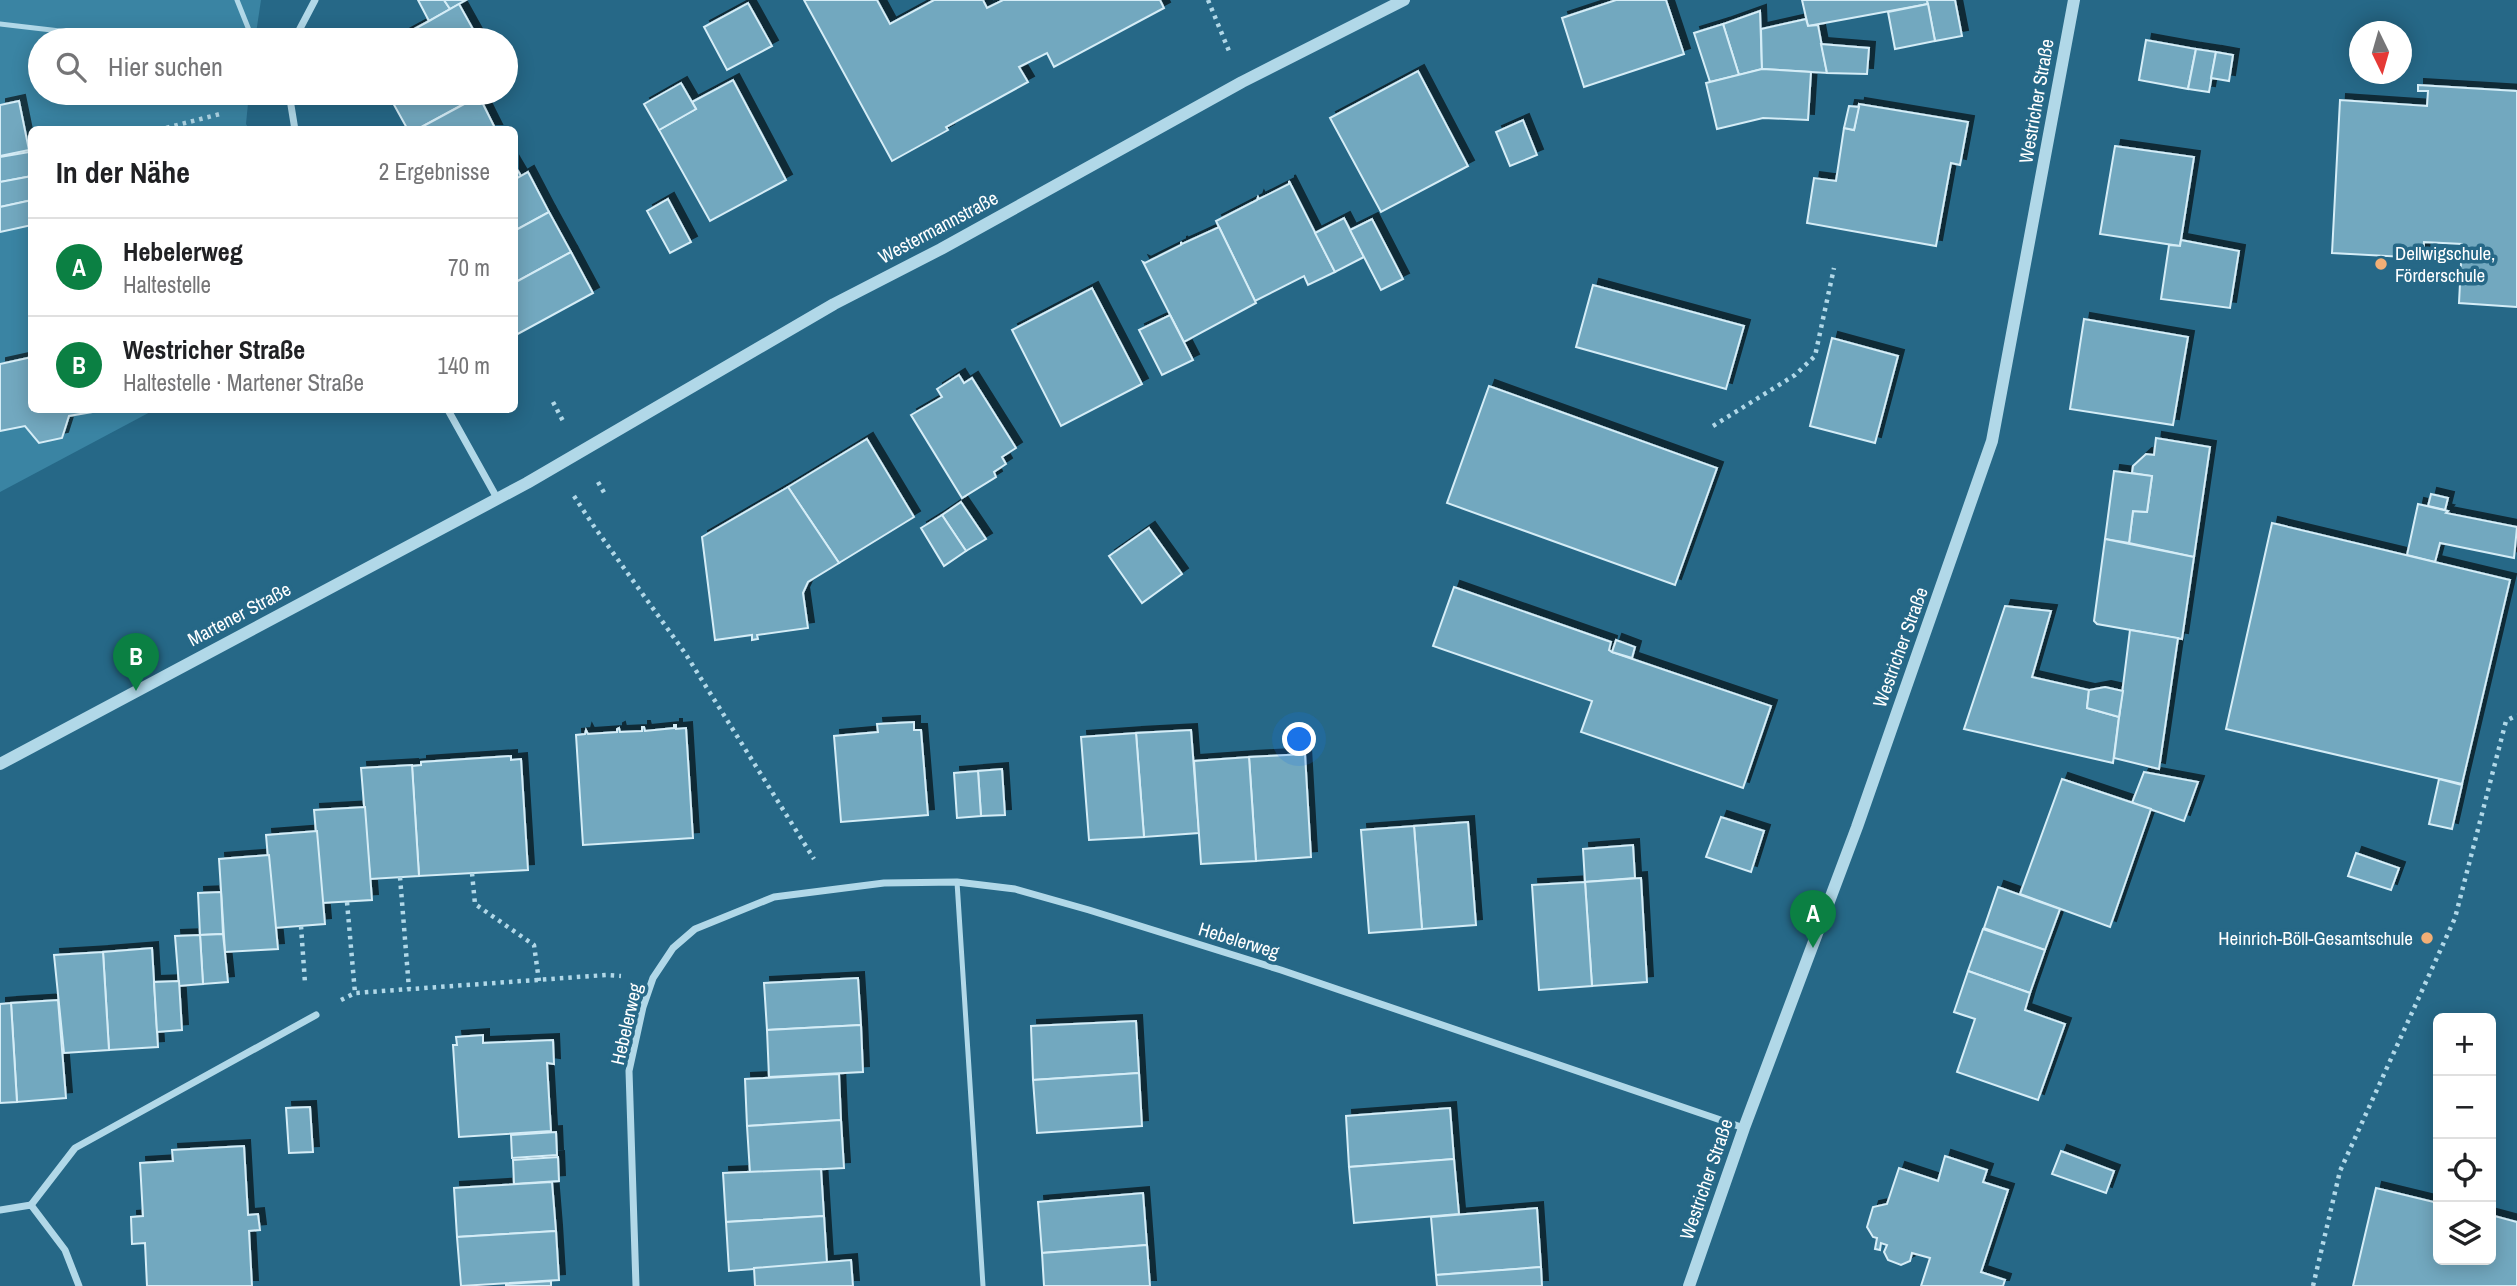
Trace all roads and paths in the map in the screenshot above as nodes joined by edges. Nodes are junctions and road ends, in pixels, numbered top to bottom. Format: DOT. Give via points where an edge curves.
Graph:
graph roads {
  1 [pos="237,0"];
  2 [pos="315,0"];
  3 [pos="1208,0"];
  4 [pos="1404,0"];
  5 [pos="2074,0"];
  6 [pos="0,24"];
  7 [pos="34,28"];
  8 [pos="249,28"];
  9 [pos="300,28"];
  10 [pos="1242,82"];
  11 [pos="291,105"];
  12 [pos="220,114"];
  13 [pos="178,126"];
  14 [pos="294,126"];
  15 [pos="1834,268"];
  16 [pos="450,413"];
  17 [pos="1713,426"];
  18 [pos="556,467"];
  19 [pos="497,499"];
  20 [pos="2517,715"];
  21 [pos="0,764"];
  22 [pos="472,873"];
  23 [pos="400,877"];
  24 [pos="957,882"];
  25 [pos="834,890"];
  26 [pos="347,902"];
  27 [pos="301,926"];
  28 [pos="653,978"];
  29 [pos="539,981"];
  30 [pos="409,989"];
  31 [pos="355,993"];
  32 [pos="343,1000"];
  33 [pos="317,1015"];
  34 [pos="308,1019"];
  35 [pos="1744,1128"];
  36 [pos="31,1205"];
  37 [pos="0,1210"];
  38 [pos="79,1286"];
  39 [pos="636,1286"];
  40 [pos="983,1286"];
  41 [pos="1689,1286"];
  42 [pos="2313,1286"];
  1 -- 8 [label="lane"];
  2 -- 9 [label="street"];
  3 -- 10 [label="path"];
  4 -- 10 [label="street, Westermannstraße"];
  5 -- 35 [label="street, Westricher Straße" via="1992,441 1857,827"];
  6 -- 7 [label="lane"];
  10 -- 18 [label="street, Westermannstraße" via="834,304"];
  11 -- 14 [label="street"];
  12 -- 13 [label="path"];
  15 -- 17 [label="path" via="1815,356 1795,375"];
  16 -- 19 [label="street"];
  18 -- 19 [label="street, Westermannstraße"];
  18 -- 25 [label="path" via="685,653"];
  19 -- 21 [label="street, Martener Straße"];
  20 -- 42 [label="path" via="2506,721 2455,918 2340,1171"];
  22 -- 29 [label="path" via="475,904 534,945"];
  23 -- 30 [label="path"];
  24 -- 25 [label="street, Hebelerweg" via="884,883"];
  24 -- 35 [label="street, Hebelerweg" via="1014,889 1281,970"];
  24 -- 40 [label="lane"];
  25 -- 28 [label="street, Hebelerweg" via="774,897 695,929 673,948"];
  26 -- 31 [label="path"];
  27 -- 34 [label="path"];
  28 -- 29 [label="path" via="606,975"];
  28 -- 39 [label="street, Hebelerweg" via="629,1071"];
  29 -- 30 [label="path"];
  30 -- 31 [label="path"];
  31 -- 32 [label="path"];
  33 -- 34 [label="street"];
  34 -- 36 [label="street" via="75,1148"];
  35 -- 41 [label="street, Westricher Straße"];
  36 -- 37 [label="street"];
  36 -- 38 [label="street" via="65,1250"];
}
